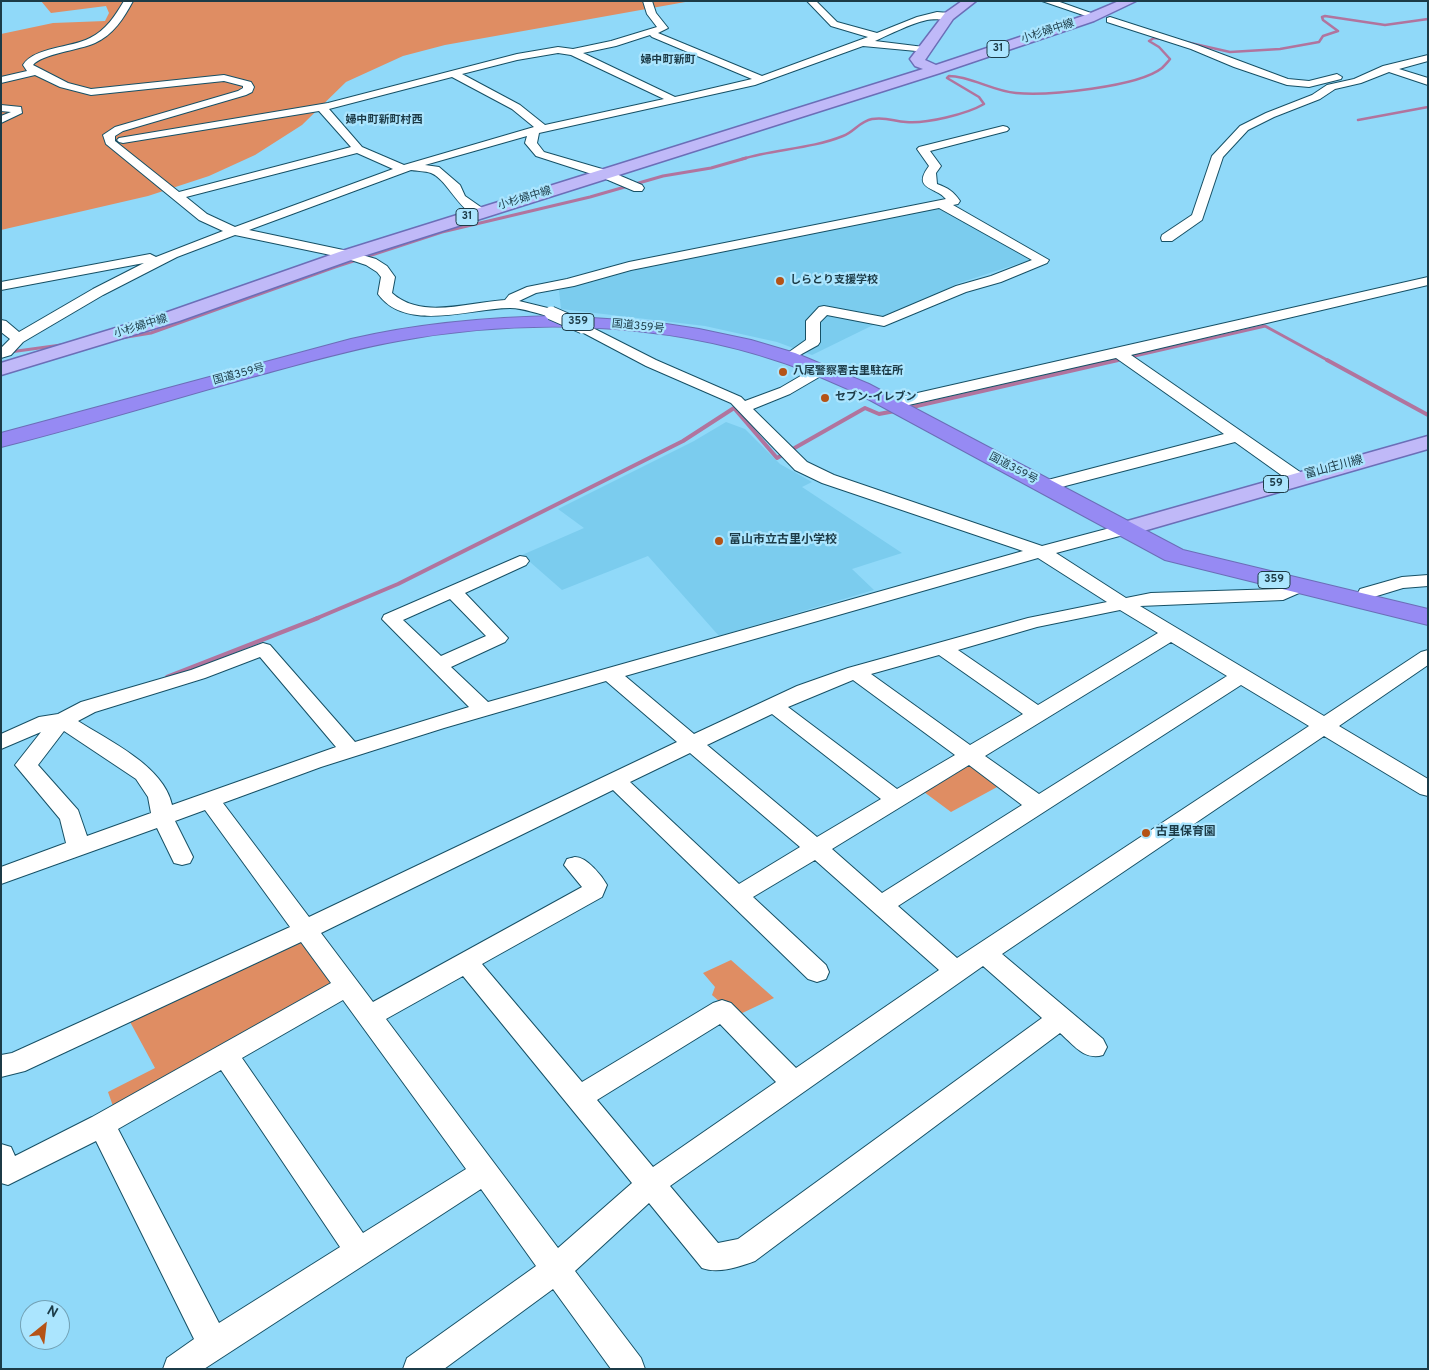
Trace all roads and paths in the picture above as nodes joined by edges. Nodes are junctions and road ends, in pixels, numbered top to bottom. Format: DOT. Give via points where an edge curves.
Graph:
graph roads {
  1 [pos="129,1"];
  2 [pos="647,1"];
  3 [pos="811,1"];
  4 [pos="970,1"];
  5 [pos="1046,1"];
  6 [pos="1130,1"];
  7 [pos="1086,13"];
  8 [pos="949,16"];
  9 [pos="1110,20"];
  10 [pos="656,35"];
  11 [pos="876,36"];
  12 [pos="862,43"];
  13 [pos="924,50"];
  14 [pos="573,52"];
  15 [pos="1428,58"];
  16 [pos="1390,68"];
  17 [pos="936,70"];
  18 [pos="35,72"];
  19 [pos="454,74"];
  20 [pos="761,79"];
  21 [pos="1,80"];
  22 [pos="1428,82"];
  23 [pos="674,100"];
  24 [pos="322,107"];
  25 [pos="1,108"];
  26 [pos="1,120"];
  27 [pos="538,129"];
  28 [pos="1003,130"];
  29 [pos="110,142"];
  30 [pos="358,149"];
  31 [pos="406,168"];
  32 [pos="605,174"];
  33 [pos="638,188"];
  34 [pos="176,196"];
  35 [pos="942,204"];
  36 [pos="481,213"];
  37 [pos="234,231"];
  38 [pos="1167,238"];
  39 [pos="172,254"];
  40 [pos="348,254"];
  41 [pos="1428,281"];
  42 [pos="1,286"];
  43 [pos="509,304"];
  44 [pos="1,324"];
  45 [pos="18,339"];
  46 [pos="4,353"];
  47 [pos="1119,353"];
  48 [pos="789,358"];
  49 [pos="18,365"];
  50 [pos="1,369"];
  51 [pos="821,370"];
  52 [pos="891,404"];
  53 [pos="743,407"];
  54 [pos="1237,436"];
  55 [pos="1,440"];
  56 [pos="1428,442"];
  57 [pos="1297,478"];
  58 [pos="1046,486"];
  59 [pos="1125,529"];
  60 [pos="1040,551"];
  61 [pos="520,561"];
  62 [pos="1428,580"];
  63 [pos="1299,586"];
  64 [pos="453,591"];
  65 [pos="1367,593"];
  66 [pos="1123,604"];
  67 [pos="1428,608"];
  68 [pos="1428,617"];
  69 [pos="1172,633"];
  70 [pos="942,648"];
  71 [pos="1428,656"];
  72 [pos="438,665"];
  73 [pos="855,672"];
  74 [pos="610,674"];
  75 [pos="1241,676"];
  76 [pos="774,706"];
  77 [pos="484,710"];
  78 [pos="1037,714"];
  79 [pos="62,720"];
  80 [pos="1323,726"];
  81 [pos="1,742"];
  82 [pos="695,743"];
  83 [pos="350,750"];
  84 [pos="969,755"];
  85 [pos="615,780"];
  86 [pos="1428,789"];
  87 [pos="896,799"];
  88 [pos="210,801"];
  89 [pos="1038,805"];
  90 [pos="162,818"];
  91 [pos="79,848"];
  92 [pos="816,848"];
  93 [pos="182,857"];
  94 [pos="575,865"];
  95 [pos="1,876"];
  96 [pos="737,896"];
  97 [pos="881,905"];
  98 [pos="305,930"];
  99 [pos="984,953"];
  100 [pos="466,962"];
  101 [pos="956,971"];
  102 [pos="817,972"];
  103 [pos="346,986"];
  104 [pos="370,1016"];
  105 [pos="1061,1018"];
  106 [pos="1094,1047"];
  107 [pos="225,1055"];
  108 [pos="1,1066"];
  109 [pos="795,1084"];
  110 [pos="579,1098"];
  111 [pos="102,1125"];
  112 [pos="1,1156"];
  113 [pos="484,1172"];
  114 [pos="651,1184"];
  115 [pos="359,1252"];
  116 [pos="556,1269"];
  117 [pos="213,1344"];
  118 [pos="178,1369"];
  119 [pos="418,1369"];
  120 [pos="630,1369"];
  1 -- 18 [label="street" via="108,33 98,39 39,56 28,65"];
  2 -- 14 [label="street" via="649,14 663,28 613,44"];
  3 -- 11 [label="street" via="834,24"];
  4 -- 8 [label="main road"];
  5 -- 7 [label="street"];
  6 -- 17 [label="main road, 小杉婦中線 / 31" via="1090,18"];
  8 -- 11 [label="street" via="930,16"];
  8 -- 13 [label="main road"];
  9 -- 16 [label="street" via="1294,84"];
  10 -- 20 [label="street"];
  11 -- 12 [label="street"];
  12 -- 13 [label="street"];
  12 -- 20 [label="street"];
  13 -- 17 [label="main road" via="917,59"];
  14 -- 19 [label="street" via="558,50"];
  14 -- 23 [label="street"];
  15 -- 16 [label="street"];
  16 -- 22 [label="street"];
  16 -- 38 [label="street" via="1331,87 1316,97 1244,128 1218,156 1198,217"];
  17 -- 32 [label="main road, 小杉婦中線 / 31"];
  18 -- 21 [label="street"];
  18 -- 29 [label="street" via="91,92 224,78 249,87 233,96 119,129 109,135"];
  19 -- 24 [label="street"];
  19 -- 27 [label="street" via="516,106"];
  20 -- 23 [label="street"];
  23 -- 27 [label="street"];
  24 -- 29 [label="street"];
  24 -- 30 [label="street"];
  25 -- 26 [label="street" via="17,109 17,113"];
  27 -- 31 [label="street"];
  27 -- 32 [label="street" via="531,143 540,154"];
  28 -- 35 [label="street" via="923,148 935,166 929,176 931,186 946,191 954,201"];
  29 -- 34 [label="street"];
  30 -- 31 [label="street"];
  30 -- 34 [label="street"];
  31 -- 36 [label="street" via="434,170 456,188 460,198"];
  31 -- 37 [label="street"];
  32 -- 33 [label="street"];
  32 -- 36 [label="main road, 小杉婦中線 / 31"];
  34 -- 37 [label="street" via="203,217"];
  35 -- 43 [label="street" via="629,266 532,290 514,298"];
  35 -- 48 [label="street" via="1042,260 961,289 884,322 824,310 813,321 814,342"];
  36 -- 40 [label="main road, 小杉婦中線 / 31"];
  37 -- 39 [label="street"];
  37 -- 40 [label="street"];
  39 -- 42 [label="street"];
  39 -- 45 [label="street"];
  40 -- 43 [label="street" via="382,269 388,277 385,294 391,302 403,307 436,311"];
  40 -- 49 [label="main road, 小杉婦中線 / 31" via="172,317"];
  41 -- 47 [label="street"];
  43 -- 53 [label="street, bridge" via="551,313 583,327 645,360 736,400"];
  44 -- 45 [label="street"];
  45 -- 46 [label="street"];
  46 -- 49 [label="street"];
  47 -- 52 [label="street"];
  47 -- 54 [label="street"];
  48 -- 51 [label="highway, 国道359号 / 359"];
  48 -- 55 [label="highway, 国道359号 / 359" via="711,337 622,324 544,322 457,327 316,353"];
  49 -- 50 [label="main road, 小杉婦中線 / 31"];
  51 -- 52 [label="highway, 国道359号 / 359"];
  51 -- 53 [label="street" via="786,391"];
  52 -- 58 [label="highway, 国道359号 / 359"];
  53 -- 60 [label="street" via="801,466 828,479"];
  54 -- 57 [label="street"];
  54 -- 58 [label="street"];
  56 -- 57 [label="main road, 富山庄川線 / 59"];
  57 -- 59 [label="main road, 富山庄川線 / 59"];
  58 -- 59 [label="highway, 国道359号 / 359"];
  59 -- 60 [label="street"];
  59 -- 63 [label="highway, 国道359号 / 359" via="1174,555"];
  59 -- 65 [label="highway, 国道359号 / 359"];
  60 -- 66 [label="street"];
  60 -- 74 [label="street"];
  61 -- 64 [label="street"];
  62 -- 65 [label="street"];
  63 -- 66 [label="street" via="1283,594 1151,599"];
  63 -- 68 [label="highway, 国道359号 / 359"];
  64 -- 72 [label="street" via="498,638"];
  64 -- 72 [label="street" via="391,619"];
  65 -- 67 [label="highway, 国道359号 / 359"];
  66 -- 69 [label="street"];
  66 -- 70 [label="street" via="1035,622"];
  69 -- 75 [label="street"];
  69 -- 78 [label="street"];
  70 -- 73 [label="street"];
  70 -- 78 [label="street"];
  71 -- 80 [label="street"];
  72 -- 77 [label="street"];
  73 -- 76 [label="street"];
  73 -- 84 [label="street"];
  74 -- 77 [label="street"];
  74 -- 82 [label="street"];
  75 -- 80 [label="street"];
  75 -- 89 [label="street"];
  76 -- 82 [label="street"];
  76 -- 87 [label="street"];
  77 -- 83 [label="street"];
  78 -- 84 [label="street"];
  79 -- 81 [label="street" via="46,722"];
  79 -- 83 [label="street" via="88,707 198,674 263,649"];
  79 -- 90 [label="street" via="144,774 159,796"];
  79 -- 91 [label="street" via="26,766 70,816"];
  80 -- 86 [label="street"];
  80 -- 99 [label="street"];
  82 -- 85 [label="street"];
  82 -- 92 [label="street"];
  83 -- 88 [label="street"];
  84 -- 87 [label="street"];
  84 -- 89 [label="street"];
  85 -- 96 [label="street"];
  85 -- 98 [label="street"];
  87 -- 92 [label="street"];
  88 -- 90 [label="street"];
  88 -- 98 [label="street"];
  89 -- 97 [label="street"];
  90 -- 91 [label="street"];
  90 -- 93 [label="street"];
  91 -- 95 [label="street"];
  92 -- 96 [label="street"];
  92 -- 97 [label="street"];
  94 -- 100 [label="street" via="595,885 594,891"];
  96 -- 102 [label="street"];
  97 -- 101 [label="street"];
  98 -- 103 [label="street"];
  98 -- 108 [label="street" via="16,1063"];
  99 -- 101 [label="street"];
  99 -- 105 [label="street"];
  100 -- 104 [label="street"];
  100 -- 110 [label="street"];
  101 -- 109 [label="street"];
  103 -- 104 [label="street"];
  103 -- 107 [label="street"];
  104 -- 113 [label="street"];
  105 -- 106 [label="street"];
  105 -- 114 [label="street" via="745,1251 712,1258"];
  107 -- 111 [label="street"];
  107 -- 115 [label="street"];
  109 -- 110 [label="street" via="722,1010"];
  109 -- 114 [label="street"];
  110 -- 114 [label="street"];
  111 -- 112 [label="street" via="8,1173"];
  111 -- 117 [label="street"];
  113 -- 115 [label="street"];
  113 -- 116 [label="street"];
  114 -- 116 [label="street"];
  115 -- 117 [label="street"];
  116 -- 119 [label="street"];
  116 -- 120 [label="street"];
  117 -- 118 [label="street"];
}
